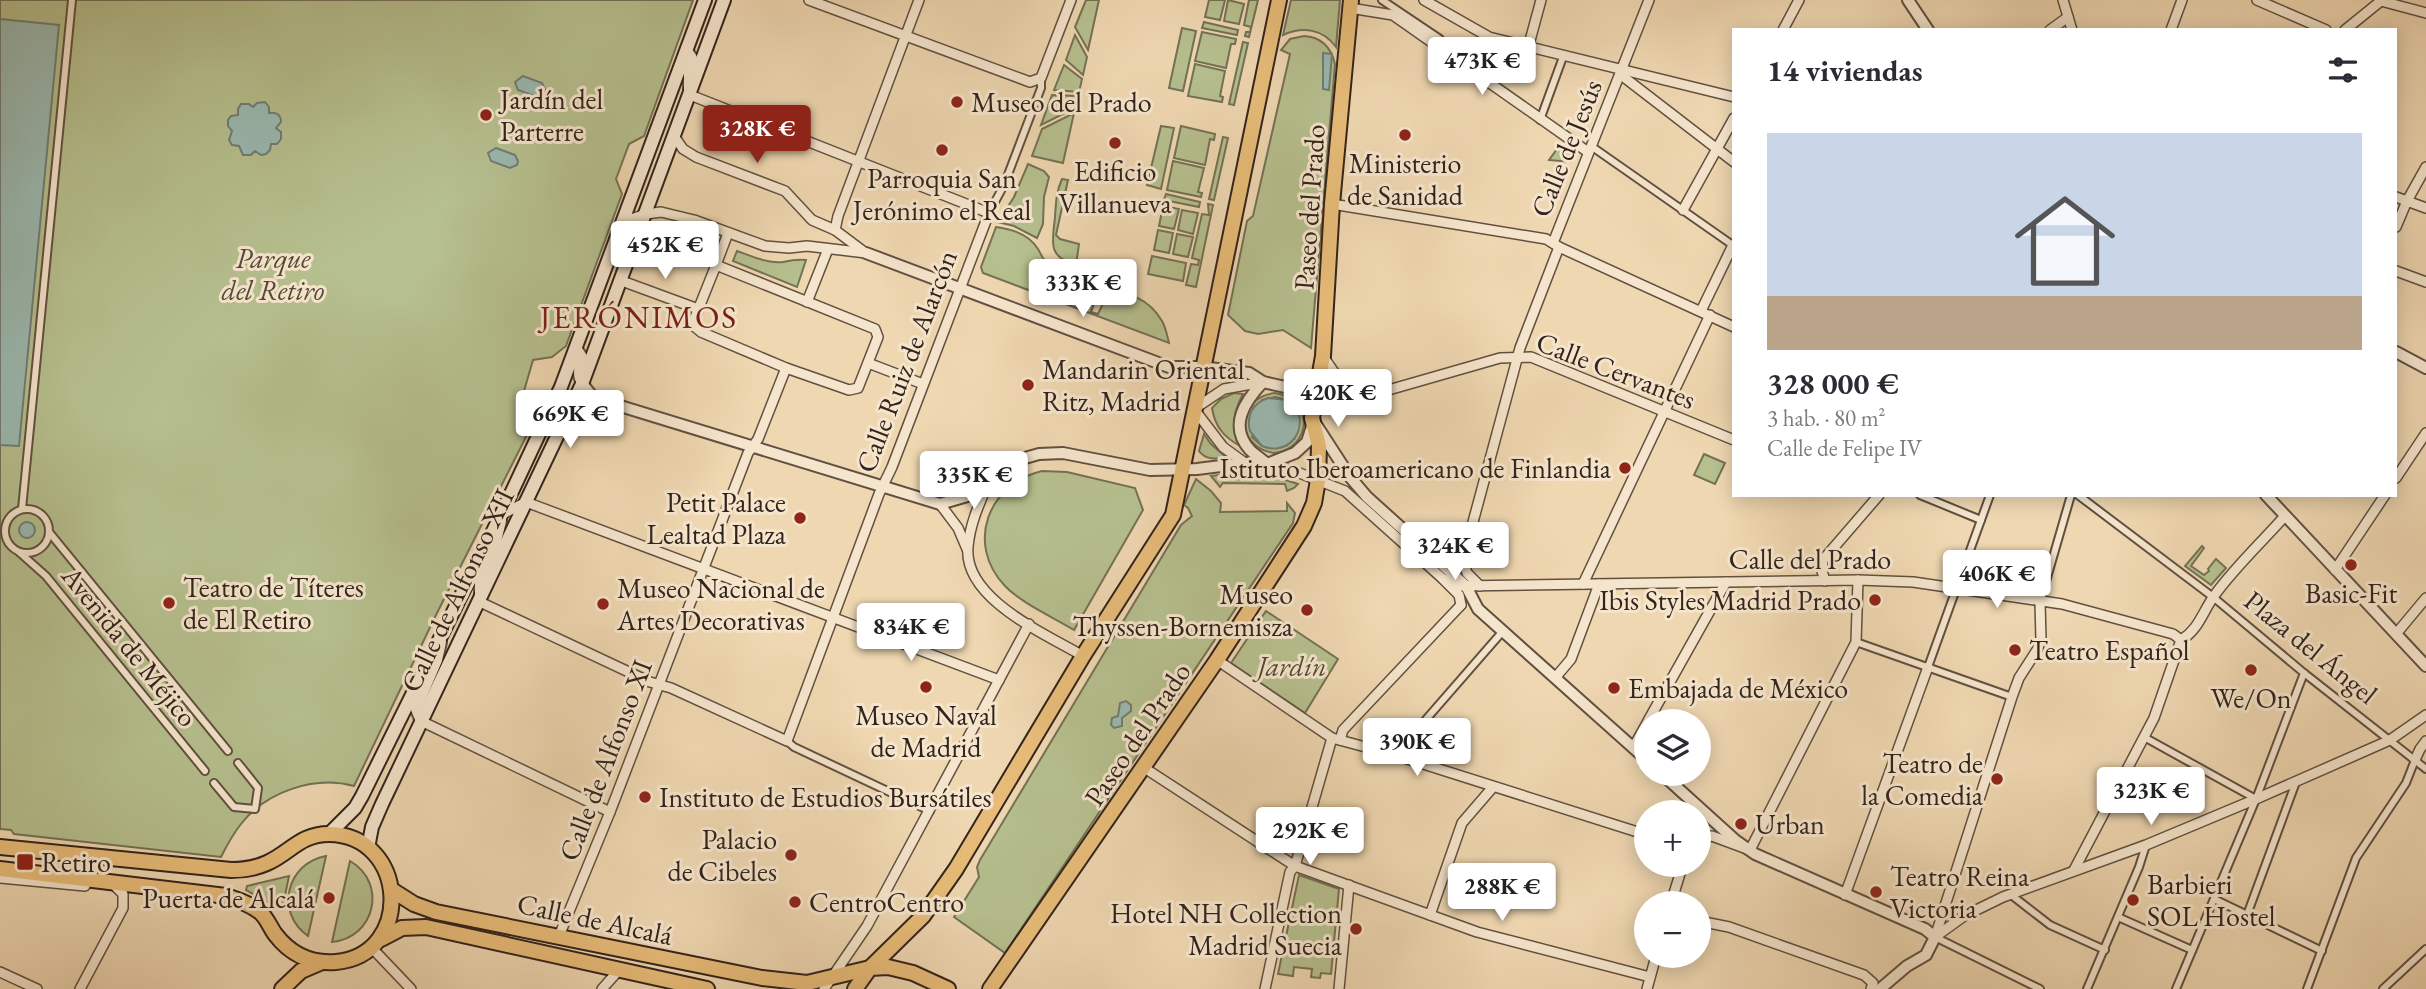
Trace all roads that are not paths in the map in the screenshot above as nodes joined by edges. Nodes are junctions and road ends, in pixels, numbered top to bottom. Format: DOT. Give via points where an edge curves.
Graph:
graph roads {
  1 [pos="72,0"];
  2 [pos="705,0"];
  3 [pos="724,0"];
  4 [pos="809,0"];
  5 [pos="919,0"];
  6 [pos="1279,0"];
  7 [pos="1382,0"];
  8 [pos="1424,0"];
  9 [pos="1541,0"];
  10 [pos="1649,0"];
  11 [pos="1799,0"];
  12 [pos="1908,0"];
  13 [pos="2063,0"];
  14 [pos="2182,0"];
  15 [pos="2257,0"];
  16 [pos="1068,1"];
  17 [pos="2382,1"];
  18 [pos="1351,4"];
  19 [pos="2426,13"];
  20 [pos="2068,17"];
  21 [pos="1784,28"];
  22 [pos="1927,28"];
  23 [pos="2053,28"];
  24 [pos="2071,28"];
  25 [pos="2172,28"];
  26 [pos="2321,28"];
  27 [pos="2348,28"];
  28 [pos="906,36"];
  29 [pos="1440,38"];
  30 [pos="1528,48"];
  31 [pos="686,49"];
  32 [pos="1563,57"];
  33 [pos="1622,71"];
  34 [pos="1041,78"];
  35 [pos="690,95"];
  36 [pos="1732,97"];
  37 [pos="1540,120"];
  38 [pos="1732,122"];
  39 [pos="674,136"];
  40 [pos="1717,148"];
  41 [pos="1590,149"];
  42 [pos="1732,160"];
  43 [pos="859,162"];
  44 [pos="2426,167"];
  45 [pos="2397,197"];
  46 [pos="2407,201"];
  47 [pos="1332,204"];
  48 [pos="2426,208"];
  49 [pos="1683,210"];
  50 [pos="989,213"];
  51 [pos="646,214"];
  52 [pos="622,222"];
  53 [pos="2397,226"];
  54 [pos="835,230"];
  55 [pos="728,233"];
  56 [pos="1556,245"];
  57 [pos="1732,245"];
  58 [pos="828,249"];
  59 [pos="1732,251"];
  60 [pos="866,253"];
  61 [pos="716,265"];
  62 [pos="2397,271"];
  63 [pos="622,281"];
  64 [pos="2426,282"];
  65 [pos="959,289"];
  66 [pos="807,302"];
  67 [pos="698,309"];
  68 [pos="1705,313"];
  69 [pos="1732,326"];
  70 [pos="576,348"];
  71 [pos="2397,353"];
  72 [pos="1323,356"];
  73 [pos="1518,356"];
  74 [pos="868,363"];
  75 [pos="1202,367"];
  76 [pos="786,368"];
  77 [pos="2426,368"];
  78 [pos="1263,383"];
  79 [pos="582,384"];
  80 [pos="923,384"];
  81 [pos="1194,409"];
  82 [pos="1665,411"];
  83 [pos="1312,418"];
  84 [pos="2426,433"];
  85 [pos="1732,439"];
  86 [pos="753,447"];
  87 [pos="1245,463"];
  88 [pos="1267,464"];
  89 [pos="1182,469"];
  90 [pos="2397,476"];
  91 [pos="989,480"];
  92 [pos="1318,481"];
  93 [pos="882,486"];
  94 [pos="1873,497"];
  95 [pos="1925,497"];
  96 [pos="1989,497"];
  97 [pos="2070,497"];
  98 [pos="2081,497"];
  99 [pos="2269,497"];
  100 [pos="2384,497"];
  101 [pos="526,502"];
  102 [pos="940,505"];
  103 [pos="22,509"];
  104 [pos="501,515"];
  105 [pos="2284,517"];
  106 [pos="1981,520"];
  107 [pos="3,524"];
  108 [pos="50,532"];
  109 [pos="967,549"];
  110 [pos="19,552"];
  111 [pos="1463,559"];
  112 [pos="704,569"];
  113 [pos="2335,570"];
  114 [pos="1444,573"];
  115 [pos="1858,580"];
  116 [pos="1825,581"];
  117 [pos="1726,582"];
  118 [pos="1583,584"];
  119 [pos="1599,584"];
  120 [pos="1466,586"];
  121 [pos="1480,586"];
  122 [pos="1958,588"];
  123 [pos="2213,597"];
  124 [pos="2426,598"];
  125 [pos="480,601"];
  126 [pos="2040,602"];
  127 [pos="1461,605"];
  128 [pos="1478,609"];
  129 [pos="833,618"];
  130 [pos="1029,624"];
  131 [pos="1503,631"];
  132 [pos="2396,634"];
  133 [pos="441,636"];
  134 [pos="2181,640"];
  135 [pos="1856,642"];
  136 [pos="1083,656"];
  137 [pos="1217,660"];
  138 [pos="2426,666"];
  139 [pos="1928,667"];
  140 [pos="2304,673"];
  141 [pos="1555,678"];
  142 [pos="999,680"];
  143 [pos="658,685"];
  144 [pos="2012,697"];
  145 [pos="1654,709"];
  146 [pos="2426,715"];
  147 [pos="421,721"];
  148 [pos="2426,723"];
  149 [pos="2144,737"];
  150 [pos="1336,739"];
  151 [pos="2390,740"];
  152 [pos="787,741"];
  153 [pos="2426,741"];
  154 [pos="1633,748"];
  155 [pos="228,751"];
  156 [pos="1395,755"];
  157 [pos="2415,760"];
  158 [pos="238,763"];
  159 [pos="1143,767"];
  160 [pos="2426,769"];
  161 [pos="205,771"];
  162 [pos="2296,781"];
  163 [pos="214,783"];
  164 [pos="1674,786"];
  165 [pos="1493,788"];
  166 [pos="2256,799"];
  167 [pos="1687,800"];
  168 [pos="930,811"];
  169 [pos="610,812"];
  170 [pos="1711,822"];
  171 [pos="1634,831"];
  172 [pos="329,834"];
  173 [pos="1711,836"];
  174 [pos="2146,845"];
  175 [pos="0,847"];
  176 [pos="368,848"];
  177 [pos="1750,850"];
  178 [pos="1295,866"];
  179 [pos="0,869"];
  180 [pos="2074,870"];
  181 [pos="0,878"];
  182 [pos="105,882"];
  183 [pos="1349,885"];
  184 [pos="393,890"];
  185 [pos="2010,894"];
  186 [pos="1845,895"];
  187 [pos="2214,899"];
  188 [pos="1430,915"];
  189 [pos="2247,915"];
  190 [pos="2118,917"];
  191 [pos="1711,923"];
  192 [pos="559,936"];
  193 [pos="1936,937"];
  194 [pos="374,944"];
  195 [pos="2426,949"];
  196 [pos="2105,950"];
  197 [pos="2192,950"];
  198 [pos="2322,951"];
  199 [pos="324,962"];
  200 [pos="870,968"];
  201 [pos="1652,968"];
  202 [pos="619,970"];
  203 [pos="0,972"];
  204 [pos="835,975"];
  205 [pos="1650,976"];
  206 [pos="1871,984"];
  207 [pos="790,985"];
  208 [pos="992,988"];
  209 [pos="37,989"];
  210 [pos="80,989"];
  211 [pos="282,989"];
  212 [pos="411,989"];
  213 [pos="602,989"];
  214 [pos="707,989"];
  215 [pos="824,989"];
  216 [pos="855,989"];
  217 [pos="948,989"];
  218 [pos="1265,989"];
  219 [pos="1339,989"];
  220 [pos="1647,989"];
  221 [pos="1880,989"];
  222 [pos="2040,989"];
  223 [pos="2087,989"];
  224 [pos="2176,989"];
  225 [pos="2307,989"];
  226 [pos="2383,989"];
  1 -- 103 [label="street"];
  2 -- 31 [label="main road, Calle de Alfonso XII"];
  3 -- 35 [label="main road, Calle de Alfonso XII"];
  4 -- 28 [label="street"];
  5 -- 28 [label="street"];
  6 -- 75 [label="main road"];
  7 -- 29 [label="street"];
  8 -- 30 [label="street" via="1489,37"];
  9 -- 30 [label="street"];
  10 -- 33 [label="street, Calle de Jesús"];
  11 -- 21 [label="street"];
  12 -- 22 [label="street"];
  13 -- 20 [label="street"];
  14 -- 25 [label="street"];
  15 -- 26 [label="street"];
  16 -- 34 [label="street, Calle Ruiz de Alarcón"];
  17 -- 19 [label="street"];
  17 -- 27 [label="street"];
  18 -- 37 [label="street" via="1393,15"];
  18 -- 47 [label="main road, Paseo del Prado"];
  20 -- 23 [label="street"];
  20 -- 24 [label="street"];
  28 -- 34 [label="street" via="1024,81"];
  28 -- 43 [label="street"];
  30 -- 32 [label="street"];
  31 -- 35 [label="street" via="692,58"];
  31 -- 52 [label="main road, Calle de Alfonso XII"];
  32 -- 33 [label="street"];
  32 -- 37 [label="street"];
  33 -- 36 [label="street"];
  33 -- 40 [label="street" via="1625,78"];
  33 -- 41 [label="street, Calle de Jesús"];
  34 -- 50 [label="street, Calle Ruiz de Alarcón" via="1004,185"];
  35 -- 39 [label="main road, Calle de Alfonso XII"];
  35 -- 43 [label="street"];
  37 -- 41 [label="street"];
  38 -- 40 [label="street"];
  39 -- 51 [label="main road, Calle de Alfonso XII"];
  39 -- 54 [label="street" via="696,157 785,191 812,220"];
  40 -- 42 [label="street"];
  40 -- 49 [label="street"];
  41 -- 49 [label="street"];
  41 -- 56 [label="street, Calle de Jesús"];
  43 -- 50 [label="street"];
  43 -- 54 [label="street"];
  44 -- 46 [label="street"];
  45 -- 46 [label="street"];
  46 -- 48 [label="street"];
  46 -- 53 [label="street"];
  47 -- 56 [label="street" via="1546,239"];
  47 -- 72 [label="main road, Paseo del Prado"];
  49 -- 57 [label="street"];
  50 -- 65 [label="street, Calle Ruiz de Alarcón"];
  51 -- 52 [label="street"];
  51 -- 55 [label="street" via="667,213"];
  51 -- 63 [label="main road, Calle de Alfonso XII"];
  52 -- 70 [label="main road, Calle de Alfonso XII"];
  54 -- 60 [label="street"];
  55 -- 58 [label="street" via="765,246"];
  55 -- 61 [label="street"];
  56 -- 68 [label="street"];
  56 -- 73 [label="street, Calle de Jesús"];
  58 -- 60 [label="street"];
  58 -- 66 [label="street"];
  59 -- 68 [label="street"];
  60 -- 65 [label="street"];
  61 -- 66 [label="street"];
  61 -- 67 [label="street"];
  62 -- 64 [label="street"];
  63 -- 67 [label="street"];
  63 -- 79 [label="main road, Calle de Alfonso XII"];
  65 -- 75 [label="street" via="1169,367"];
  65 -- 80 [label="street, Calle Ruiz de Alarcón"];
  66 -- 74 [label="street" via="875,329 878,337"];
  67 -- 76 [label="street" via="694,320 701,332"];
  68 -- 69 [label="street"];
  68 -- 82 [label="street"];
  70 -- 79 [label="street" via="582,356 578,369"];
  70 -- 104 [label="main road, Calle de Alfonso XII"];
  71 -- 77 [label="street"];
  72 -- 73 [label="street, Calle Cervantes" via="1346,386 1364,397"];
  72 -- 83 [label="main road, Paseo del Prado"];
  73 -- 82 [label="street, Calle Cervantes" via="1531,357"];
  73 -- 111 [label="street, Calle de Jesús"];
  74 -- 76 [label="street" via="858,388 849,390"];
  74 -- 80 [label="street"];
  75 -- 78 [label="street" via="1249,373"];
  75 -- 81 [label="main road"];
  76 -- 86 [label="street, Calle de Alfonso XI"];
  78 -- 81 [label="street" via="1224,389"];
  78 -- 83 [label="street" via="1298,393"];
  78 -- 88 [label="street" via="1243,407 1239,425 1250,450"];
  79 -- 86 [label="street" via="594,398"];
  79 -- 101 [label="main road, Calle de Alfonso XII"];
  80 -- 93 [label="street, Calle Ruiz de Alarcón"];
  81 -- 87 [label="street" via="1223,447"];
  81 -- 89 [label="main road"];
  82 -- 85 [label="street, Calle Cervantes"];
  82 -- 118 [label="street"];
  83 -- 88 [label="street" via="1307,442 1295,453"];
  83 -- 92 [label="main road, Paseo del Prado" via="1319,446"];
  83 -- 114 [label="street" via="1367,497"];
  84 -- 90 [label="street"];
  86 -- 93 [label="street"];
  86 -- 112 [label="street, Calle de Alfonso XI"];
  87 -- 88 [label="street"];
  87 -- 89 [label="street"];
  88 -- 92 [label="street"];
  89 -- 91 [label="street" via="1150,470 1051,452 1014,461"];
  89 -- 136 [label="main road" via="1173,515"];
  91 -- 102 [label="street" via="971,495"];
  91 -- 109 [label="street" via="973,518"];
  92 -- 114 [label="street" via="1345,491"];
  92 -- 137 [label="main road, Paseo del Prado" via="1304,526"];
  93 -- 102 [label="street"];
  93 -- 129 [label="street, Calle Ruiz de Alarcón"];
  94 -- 116 [label="street" via="1824,560"];
  95 -- 106 [label="street"];
  96 -- 106 [label="street"];
  97 -- 126 [label="street"];
  98 -- 123 [label="street"];
  99 -- 105 [label="street"];
  100 -- 113 [label="street"];
  101 -- 104 [label="street"];
  101 -- 112 [label="street"];
  101 -- 125 [label="main road, Calle de Alfonso XII"];
  102 -- 109 [label="street"];
  103 -- 107 [label="street"];
  103 -- 108 [label="street" via="41,513"];
  104 -- 125 [label="street" via="501,526 480,577"];
  104 -- 133 [label="main road, Calle de Alfonso XII"];
  105 -- 113 [label="street"];
  105 -- 123 [label="street"];
  106 -- 122 [label="street"];
  107 -- 110 [label="street" via="9,544"];
  108 -- 110 [label="street" via="40,549"];
  108 -- 155 [label="street, Avenida de Méjico"];
  109 -- 130 [label="street" via="984,590"];
  110 -- 161 [label="street, Avenida de Méjico" via="44,574"];
  111 -- 114 [label="street"];
  111 -- 121 [label="street" via="1467,573"];
  112 -- 129 [label="street"];
  112 -- 143 [label="street, Calle de Alfonso XI"];
  113 -- 132 [label="street"];
  114 -- 120 [label="street"];
  114 -- 127 [label="street"];
  115 -- 116 [label="street, Calle del Prado"];
  115 -- 122 [label="street, Calle del Prado"];
  115 -- 135 [label="street"];
  116 -- 117 [label="street, Calle del Prado"];
  117 -- 119 [label="street, Calle del Prado"];
  117 -- 145 [label="street"];
  118 -- 119 [label="street, Calle del Prado"];
  118 -- 121 [label="street, Calle del Prado"];
  119 -- 141 [label="street" via="1571,659"];
  120 -- 121 [label="street, Calle del Prado"];
  120 -- 128 [label="street"];
  122 -- 126 [label="street, Calle del Prado"];
  122 -- 139 [label="street"];
  123 -- 134 [label="street, Plaza del Ángel" via="2199,624"];
  123 -- 140 [label="street, Plaza del Ángel"];
  124 -- 132 [label="street"];
  125 -- 143 [label="street"];
  125 -- 147 [label="main road, Calle de Alfonso XII"];
  126 -- 134 [label="street, Calle del Prado" via="2118,619"];
  126 -- 144 [label="street" via="2041,640"];
  127 -- 128 [label="street"];
  127 -- 150 [label="street"];
  128 -- 131 [label="street"];
  129 -- 142 [label="street"];
  129 -- 152 [label="street, Calle Ruiz de Alarcón"];
  130 -- 136 [label="street"];
  130 -- 142 [label="street"];
  131 -- 141 [label="street"];
  131 -- 156 [label="street"];
  132 -- 138 [label="street"];
  133 -- 147 [label="street" via="437,660 415,709"];
  133 -- 172 [label="main road, Calle de Alfonso XII" via="362,796"];
  134 -- 149 [label="street"];
  135 -- 139 [label="street"];
  135 -- 177 [label="street"];
  136 -- 200 [label="main road" via="948,880 923,916"];
  137 -- 150 [label="street"];
  137 -- 159 [label="main road, Paseo del Prado"];
  139 -- 144 [label="street"];
  139 -- 186 [label="street"];
  140 -- 151 [label="street, Plaza del Ángel"];
  140 -- 166 [label="street"];
  141 -- 154 [label="street"];
  142 -- 168 [label="street"];
  143 -- 152 [label="street"];
  143 -- 169 [label="street, Calle de Alfonso XI"];
  144 -- 193 [label="street"];
  146 -- 151 [label="street"];
  147 -- 169 [label="street"];
  147 -- 176 [label="main road, Calle de Alfonso XII" via="372,827"];
  148 -- 151 [label="street" via="2403,739"];
  149 -- 166 [label="street"];
  149 -- 180 [label="street"];
  150 -- 156 [label="street"];
  150 -- 178 [label="street"];
  151 -- 157 [label="street, Plaza del Ángel"];
  151 -- 162 [label="street"];
  152 -- 168 [label="street"];
  153 -- 157 [label="street"];
  156 -- 165 [label="street"];
  157 -- 160 [label="street, Plaza del Ángel"];
  157 -- 198 [label="street" via="2406,783 2356,858"];
  158 -- 163 [label="street" via="258,788 255,810 234,807"];
  159 -- 178 [label="street"];
  159 -- 208 [label="main road, Paseo del Prado"];
  162 -- 166 [label="street"];
  162 -- 189 [label="street"];
  164 -- 167 [label="street"];
  165 -- 171 [label="street"];
  165 -- 188 [label="street" via="1462,823"];
  166 -- 174 [label="street"];
  166 -- 187 [label="street"];
  168 -- 204 [label="street"];
  169 -- 192 [label="street, Calle de Alfonso XI"];
  170 -- 177 [label="street"];
  172 -- 175 [label="main road" via="312,836 265,864 245,869 216,870"];
  172 -- 176 [label="main road" via="345,836"];
  173 -- 177 [label="street"];
  174 -- 180 [label="street"];
  174 -- 190 [label="street"];
  176 -- 184 [label="main road" via="383,865"];
  177 -- 186 [label="street"];
  178 -- 183 [label="street"];
  178 -- 218 [label="street"];
  179 -- 182 [label="main road"];
  180 -- 185 [label="street"];
  181 -- 182 [label="street" via="83,886"];
  182 -- 199 [label="main road" via="226,896 266,918 293,952"];
  182 -- 210 [label="street" via="122,894 123,908"];
  183 -- 188 [label="street"];
  183 -- 219 [label="street"];
  184 -- 192 [label="main road, Calle de Alcalá" via="436,912"];
  184 -- 194 [label="main road" via="388,923"];
  185 -- 193 [label="street" via="1964,916"];
  185 -- 196 [label="street" via="2050,925"];
  186 -- 193 [label="street"];
  187 -- 189 [label="street"];
  187 -- 197 [label="street"];
  188 -- 205 [label="street" via="1477,932"];
  189 -- 198 [label="street"];
  190 -- 196 [label="street"];
  190 -- 197 [label="street"];
  191 -- 206 [label="street" via="1864,975"];
  192 -- 207 [label="main road, Calle de Alcalá"];
  193 -- 221 [label="street" via="1929,952"];
  193 -- 222 [label="street"];
  194 -- 199 [label="main road, Calle de Alcalá" via="348,960"];
  194 -- 202 [label="main road, Calle de Alcalá" via="402,928 426,927"];
  194 -- 212 [label="street"];
  195 -- 226 [label="street"];
  196 -- 223 [label="street"];
  197 -- 224 [label="street"];
  198 -- 225 [label="street"];
  199 -- 211 [label="main road, Calle de Alcalá" via="301,971"];
  200 -- 204 [label="main road, Calle de Alcalá"];
  200 -- 216 [label="main road"];
  200 -- 217 [label="main road, Calle de Alcalá" via="899,968"];
  201 -- 205 [label="street"];
  202 -- 213 [label="street"];
  202 -- 214 [label="main road, Calle de Alcalá"];
  203 -- 209 [label="street"];
  204 -- 207 [label="main road, Calle de Alcalá"];
  204 -- 215 [label="street"];
  205 -- 220 [label="street"];
}
